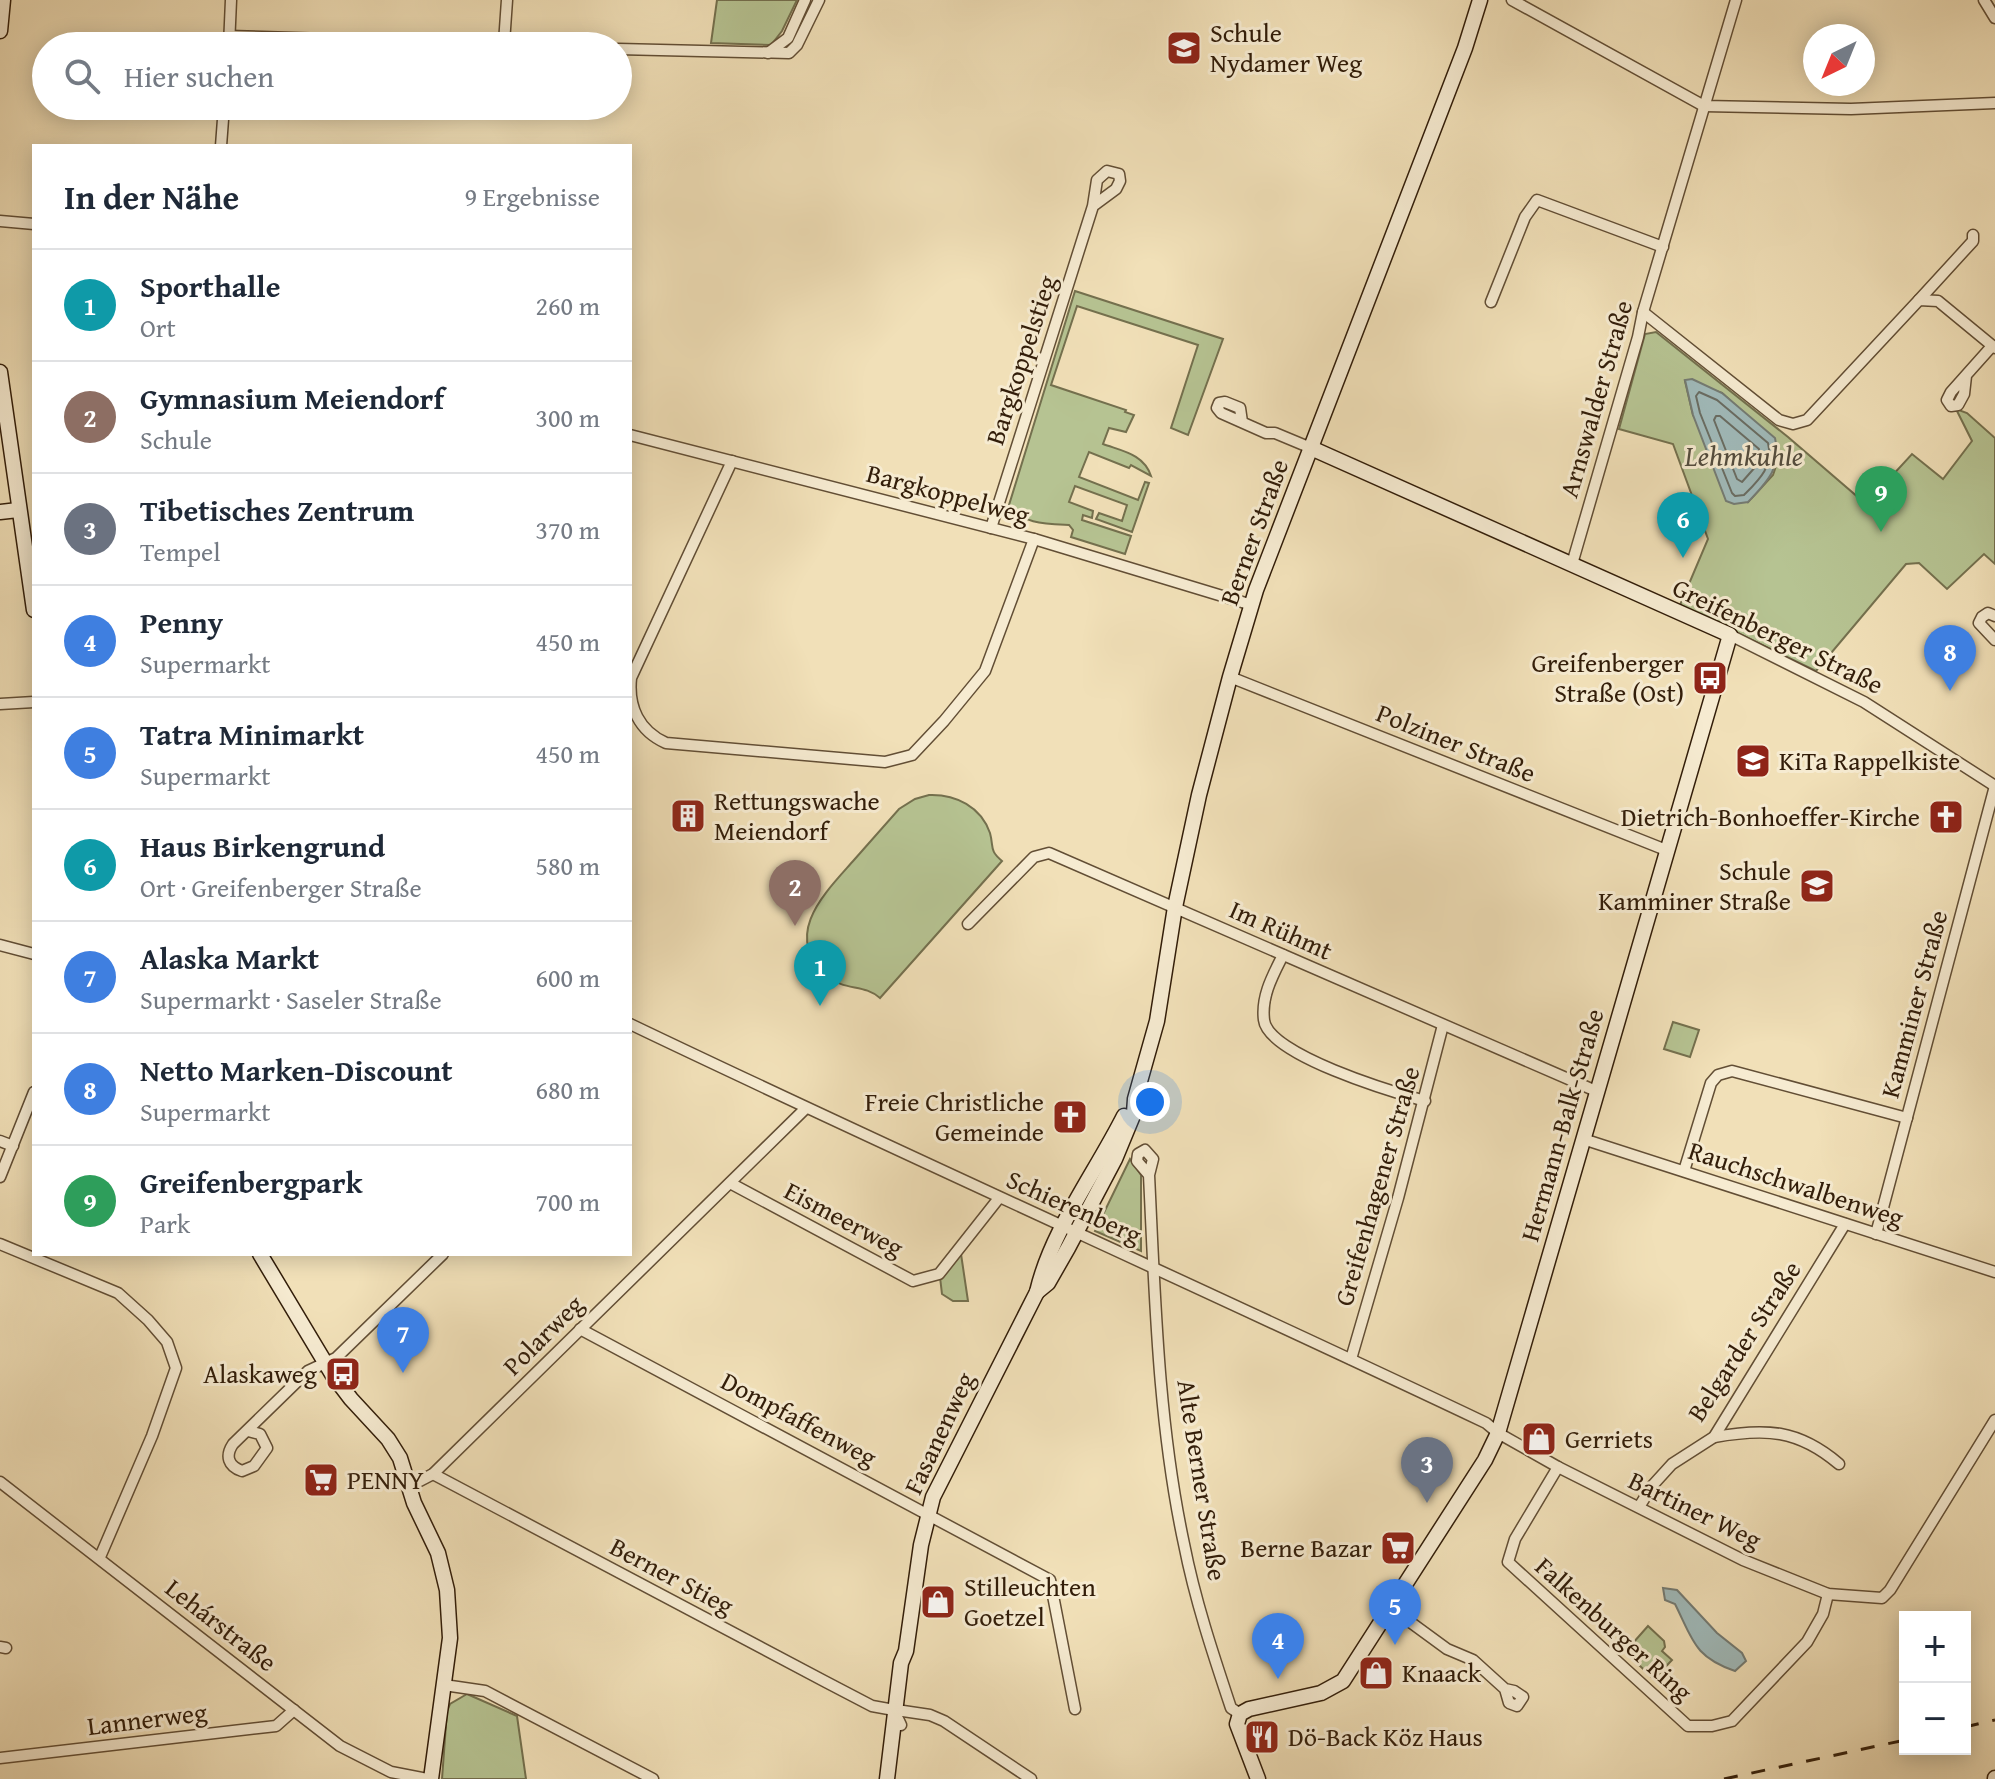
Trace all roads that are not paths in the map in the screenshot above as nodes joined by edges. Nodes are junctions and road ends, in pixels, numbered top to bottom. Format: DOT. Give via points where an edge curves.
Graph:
graph roads {
  1 [pos="3,0"];
  2 [pos="231,0"];
  3 [pos="507,0"];
  4 [pos="805,0"];
  5 [pos="819,0"];
  6 [pos="1480,0"];
  7 [pos="1512,0"];
  8 [pos="1736,0"];
  9 [pos="1984,0"];
  10 [pos="1995,18"];
  11 [pos="0,31"];
  12 [pos="230,32"];
  13 [pos="505,32"];
  14 [pos="632,49"];
  15 [pos="768,53"];
  16 [pos="1995,103"];
  17 [pos="1704,106"];
  18 [pos="223,120"];
  19 [pos="221,144"];
  20 [pos="1093,206"];
  21 [pos="0,221"];
  22 [pos="32,224"];
  23 [pos="1973,235"];
  24 [pos="1663,247"];
  25 [pos="1919,300"];
  26 [pos="1491,302"];
  27 [pos="1643,312"];
  28 [pos="1993,347"];
  29 [pos="0,372"];
  30 [pos="1966,376"];
  31 [pos="1242,422"];
  32 [pos="632,436"];
  33 [pos="1311,448"];
  34 [pos="732,461"];
  35 [pos="26,509"];
  36 [pos="0,512"];
  37 [pos="991,528"];
  38 [pos="1034,539"];
  39 [pos="1572,564"];
  40 [pos="32,585"];
  41 [pos="1252,605"];
  42 [pos="1995,616"];
  43 [pos="1730,635"];
  44 [pos="1995,640"];
  45 [pos="632,676"];
  46 [pos="1230,677"];
  47 [pos="32,702"];
  48 [pos="632,702"];
  49 [pos="0,704"];
  50 [pos="1995,786"];
  51 [pos="1666,850"];
  52 [pos="1175,907"];
  53 [pos="968,924"];
  54 [pos="0,945"];
  55 [pos="32,953"];
  56 [pos="1283,955"];
  57 [pos="632,1025"];
  58 [pos="1443,1025"];
  59 [pos="1596,1091"];
  60 [pos="32,1097"];
  61 [pos="1425,1101"];
  62 [pos="806,1108"];
  63 [pos="1907,1118"];
  64 [pos="1583,1139"];
  65 [pos="0,1141"];
  66 [pos="1115,1145"];
  67 [pos="13,1146"];
  68 [pos="1684,1171"];
  69 [pos="1149,1175"];
  70 [pos="0,1177"];
  71 [pos="730,1183"];
  72 [pos="999,1198"];
  73 [pos="1845,1224"];
  74 [pos="1070,1230"];
  75 [pos="1876,1234"];
  76 [pos="0,1244"];
  77 [pos="261,1256"];
  78 [pos="441,1256"];
  79 [pos="1154,1267"];
  80 [pos="1995,1272"];
  81 [pos="580,1329"];
  82 [pos="1351,1359"];
  83 [pos="326,1363"];
  84 [pos="1995,1420"];
  85 [pos="248,1431"];
  86 [pos="1498,1433"];
  87 [pos="1714,1437"];
  88 [pos="1839,1464"];
  89 [pos="1558,1467"];
  90 [pos="433,1474"];
  91 [pos="2,1484"];
  92 [pos="410,1486"];
  93 [pos="0,1497"];
  94 [pos="1639,1507"];
  95 [pos="928,1513"];
  96 [pos="100,1557"];
  97 [pos="1828,1594"];
  98 [pos="1391,1608"];
  99 [pos="444,1685"];
  100 [pos="1505,1689"];
  101 [pos="1075,1709"];
  102 [pos="294,1710"];
  103 [pos="1240,1714"];
  104 [pos="900,1716"];
  105 [pos="0,1758"];
  106 [pos="429,1779"];
  107 [pos="653,1779"];
  108 [pos="887,1779"];
  109 [pos="896,1779"];
  110 [pos="1031,1779"];
  111 [pos="1258,1779"];
  1 -- 11 [label="street"];
  2 -- 12 [label="street"];
  3 -- 13 [label="street"];
  4 -- 15 [label="street" via="788,38"];
  5 -- 15 [label="street" via="797,45 790,52"];
  6 -- 33 [label="street, Berner Straße"];
  7 -- 17 [label="street"];
  8 -- 17 [label="street, Arnswalder Straße"];
  9 -- 10 [label="street"];
  14 -- 15 [label="street"];
  16 -- 17 [label="street" via="1851,109"];
  17 -- 24 [label="street, Arnswalder Straße"];
  18 -- 19 [label="street"];
  20 -- 37 [label="street, Bargkoppelstieg"];
  21 -- 22 [label="street"];
  23 -- 25 [label="street"];
  24 -- 26 [label="street" via="1537,200"];
  24 -- 27 [label="street, Arnswalder Straße"];
  25 -- 27 [label="street" via="1807,420 1793,424 1779,420"];
  25 -- 28 [label="street" via="1938,301"];
  27 -- 39 [label="street, Arnswalder Straße"];
  28 -- 30 [label="street"];
  29 -- 35 [label="street"];
  31 -- 33 [label="street"];
  32 -- 34 [label="street, Bargkoppelweg"];
  33 -- 39 [label="street, Greifenberger Straße"];
  33 -- 41 [label="street, Berner Straße"];
  34 -- 37 [label="street, Bargkoppelweg"];
  34 -- 45 [label="street"];
  35 -- 36 [label="street"];
  35 -- 40 [label="street"];
  37 -- 38 [label="street, Bargkoppelweg"];
  38 -- 41 [label="street, Bargkoppelweg"];
  38 -- 48 [label="street" via="985,671 912,755 885,762 670,744 639,722"];
  39 -- 43 [label="street, Greifenberger Straße"];
  41 -- 46 [label="street, Berner Straße"];
  42 -- 44 [label="street" via="1988,613 1979,623"];
  43 -- 50 [label="street, Greifenberger Straße" via="1864,702"];
  43 -- 51 [label="street, Hermann-Balk-Straße"];
  46 -- 51 [label="street, Polziner Straße"];
  46 -- 52 [label="street, Berner Straße"];
  47 -- 49 [label="street"];
  50 -- 63 [label="street, Kamminer Straße"];
  51 -- 59 [label="street, Hermann-Balk-Straße"];
  52 -- 53 [label="street, Im Rühmt" via="1049,853 1034,857"];
  52 -- 56 [label="street, Im Rühmt"];
  52 -- 66 [label="street, Berner Straße" via="1157,1021 1135,1099"];
  54 -- 55 [label="street"];
  56 -- 58 [label="street, Im Rühmt"];
  56 -- 61 [label="street" via="1264,1001 1264,1022 1282,1045 1373,1087"];
  57 -- 62 [label="street, Schierenberg"];
  58 -- 59 [label="street, Im Rühmt"];
  58 -- 61 [label="street, Greifenhagener Straße"];
  59 -- 64 [label="street, Hermann-Balk-Straße"];
  60 -- 67 [label="street"];
  61 -- 82 [label="street, Greifenhagener Straße"];
  62 -- 71 [label="street, Polarweg"];
  62 -- 72 [label="street, Schierenberg"];
  63 -- 68 [label="street" via="1732,1071 1711,1083"];
  63 -- 75 [label="street, Kamminer Straße"];
  64 -- 68 [label="street, Rauchschwalbenweg"];
  64 -- 86 [label="street, Hermann-Balk-Straße"];
  65 -- 67 [label="street"];
  66 -- 74 [label="street, Fasanenweg"];
  67 -- 70 [label="street"];
  68 -- 73 [label="street, Rauchschwalbenweg"];
  69 -- 79 [label="street, Alte Berner Straße"];
  71 -- 72 [label="street, Eismeerweg" via="913,1281 939,1274"];
  71 -- 81 [label="street, Polarweg"];
  72 -- 74 [label="street, Schierenberg"];
  73 -- 75 [label="street, Rauchschwalbenweg"];
  73 -- 87 [label="street, Belgarder Straße"];
  74 -- 79 [label="street, Schierenberg"];
  74 -- 95 [label="street, Fasanenweg" via="1056,1271 1037,1292"];
  75 -- 80 [label="street, Rauchschwalbenweg"];
  76 -- 96 [label="street" via="118,1293 167,1342 176,1368"];
  77 -- 83 [label="street"];
  78 -- 83 [label="street"];
  79 -- 82 [label="street, Schierenberg"];
  79 -- 103 [label="street, Alte Berner Straße" via="1164,1419 1184,1545 1231,1708"];
  81 -- 90 [label="street, Polarweg"];
  81 -- 95 [label="street, Dompfaffenweg"];
  82 -- 86 [label="street, Schierenberg"];
  83 -- 85 [label="street" via="308,1371"];
  83 -- 92 [label="street" via="392,1445"];
  84 -- 97 [label="street, Bartiner Weg" via="1890,1590 1882,1598"];
  86 -- 89 [label="street, Bartiner Weg"];
  86 -- 98 [label="street, Hermann-Balk-Straße"];
  87 -- 88 [label="street" via="1760,1431 1789,1435 1819,1447"];
  87 -- 94 [label="street, Belgarder Straße" via="1672,1464"];
  89 -- 94 [label="street, Bartiner Weg"];
  89 -- 97 [label="street, Falkenburger Ring" via="1515,1539 1508,1562 1688,1726 1732,1721 1807,1642"];
  90 -- 92 [label="street, Polarweg"];
  90 -- 104 [label="street, Berner Stieg" via="872,1706"];
  91 -- 93 [label="street"];
  91 -- 96 [label="street, Lehárstraße"];
  92 -- 99 [label="street" via="447,1590 450,1638"];
  94 -- 97 [label="street, Bartiner Weg" via="1743,1560"];
  95 -- 101 [label="street, Dompfaffenweg" via="1050,1580"];
  95 -- 104 [label="street, Fasanenweg" via="901,1663"];
  96 -- 102 [label="street, Lehárstraße"];
  98 -- 100 [label="street" via="1447,1649 1473,1660"];
  98 -- 103 [label="street, Hermann-Balk-Straße" via="1334,1688"];
  99 -- 106 [label="street"];
  99 -- 107 [label="street" via="485,1691"];
  102 -- 105 [label="street, Lannerweg" via="276,1726"];
  102 -- 106 [label="street, Lehárstraße" via="373,1764"];
  103 -- 111 [label="street, Alte Berner Straße" via="1237,1724"];
  104 -- 108 [label="street"];
  104 -- 109 [label="street"];
  104 -- 110 [label="street, Berner Stieg" via="930,1715 944,1721"];
}
